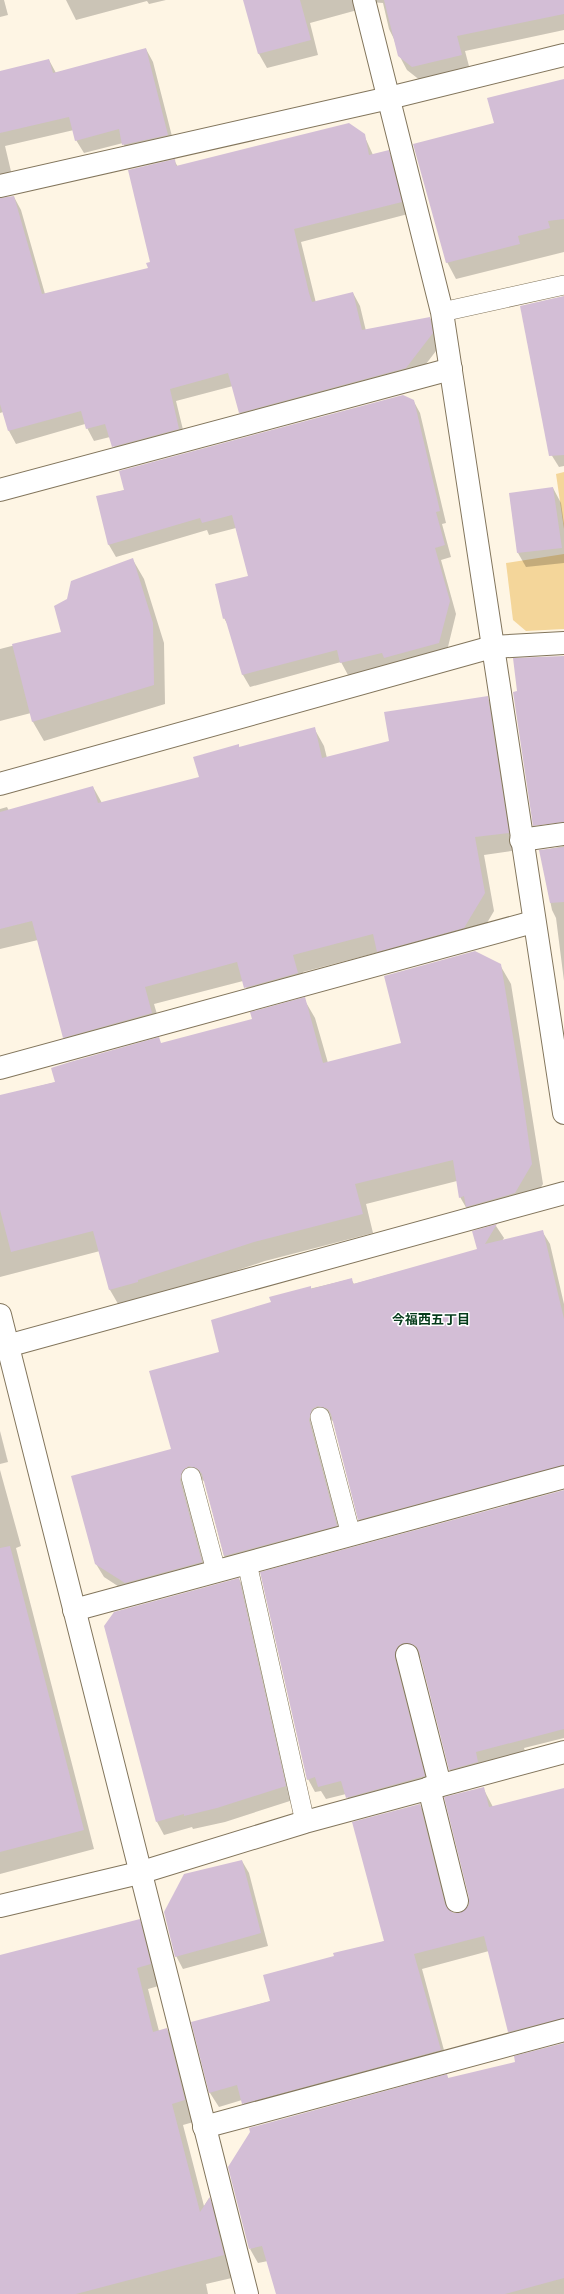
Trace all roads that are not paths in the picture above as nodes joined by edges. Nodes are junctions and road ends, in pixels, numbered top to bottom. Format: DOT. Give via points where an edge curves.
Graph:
graph roads {
  1 [pos="364,0"];
  2 [pos="564,55"];
  3 [pos="389,98"];
  4 [pos="0,186"];
  5 [pos="564,285"];
  6 [pos="442,312"];
  7 [pos="451,369"];
  8 [pos="0,490"];
  9 [pos="564,643"];
  10 [pos="492,647"];
  11 [pos="0,784"];
  12 [pos="564,834"];
  13 [pos="521,840"];
  14 [pos="534,922"];
  15 [pos="555,990"];
  16 [pos="0,1068"];
  17 [pos="564,1113"];
  18 [pos="564,1193"];
  19 [pos="0,1314"];
  20 [pos="4,1347"];
  21 [pos="320,1417"];
  22 [pos="191,1477"];
  23 [pos="564,1477"];
  24 [pos="351,1534"];
  25 [pos="247,1563"];
  26 [pos="216,1571"];
  27 [pos="74,1610"];
  28 [pos="407,1655"];
  29 [pos="564,1752"];
  30 [pos="435,1787"];
  31 [pos="305,1822"];
  32 [pos="139,1873"];
  33 [pos="457,1901"];
  34 [pos="0,1906"];
  35 [pos="564,2030"];
  36 [pos="204,2127"];
  37 [pos="246,2294"];
  1 -- 3 [label="street"];
  2 -- 3 [label="street"];
  3 -- 4 [label="street"];
  3 -- 6 [label="street"];
  5 -- 6 [label="lane"];
  6 -- 7 [label="street"];
  7 -- 8 [label="street"];
  7 -- 10 [label="street"];
  9 -- 10 [label="street"];
  10 -- 11 [label="street"];
  10 -- 13 [label="street"];
  12 -- 13 [label="street"];
  13 -- 14 [label="street"];
  14 -- 15 [label="street"];
  14 -- 16 [label="street"];
  15 -- 17 [label="street"];
  18 -- 20 [label="street"];
  19 -- 20 [label="street"];
  20 -- 27 [label="street"];
  21 -- 24 [label="lane"];
  22 -- 26 [label="lane"];
  23 -- 24 [label="street"];
  24 -- 25 [label="street"];
  25 -- 26 [label="street"];
  25 -- 31 [label="lane"];
  26 -- 27 [label="street"];
  27 -- 32 [label="street"];
  28 -- 30 [label="street"];
  29 -- 30 [label="street"];
  30 -- 31 [label="street"];
  30 -- 33 [label="street"];
  31 -- 32 [label="street"];
  32 -- 34 [label="street"];
  32 -- 36 [label="street"];
  35 -- 36 [label="street"];
  36 -- 37 [label="street"];
}
